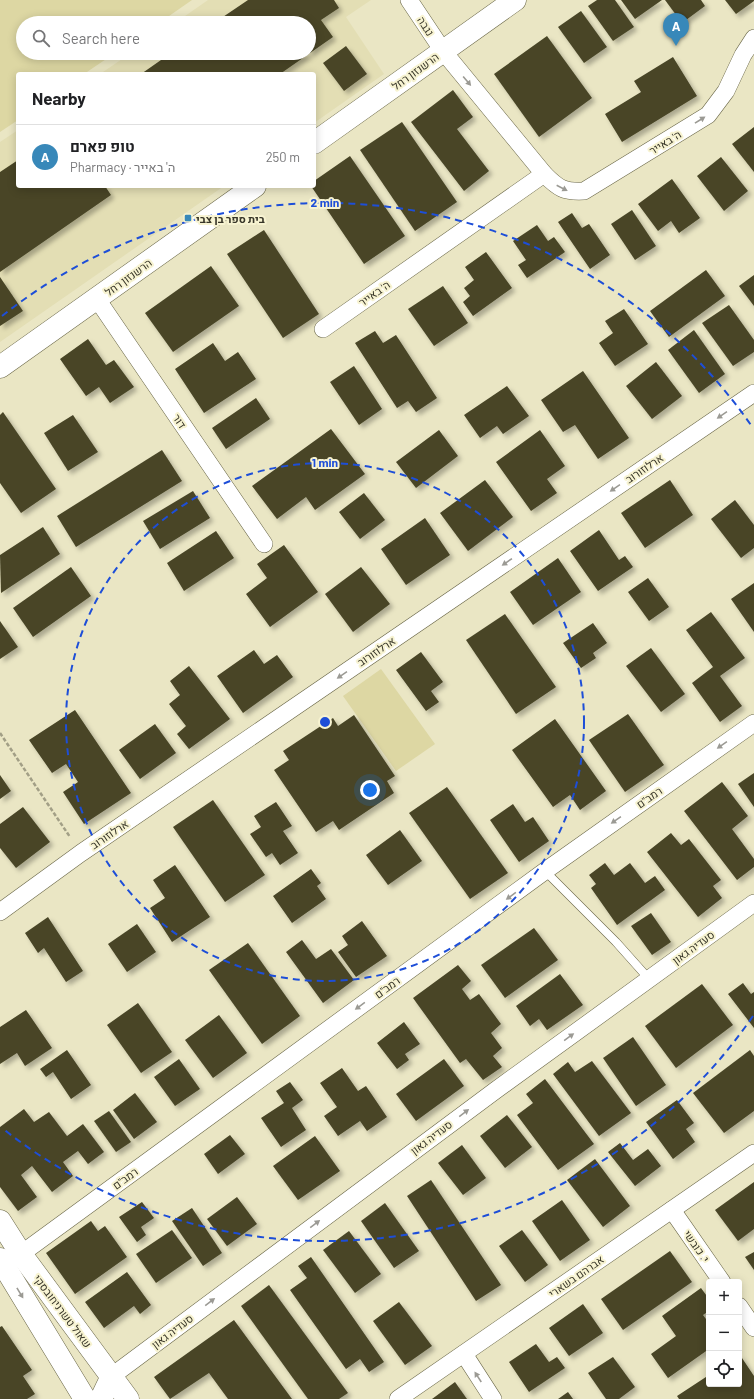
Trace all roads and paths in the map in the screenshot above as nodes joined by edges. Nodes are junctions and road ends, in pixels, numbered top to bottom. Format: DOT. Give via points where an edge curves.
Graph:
graph roads {
  1 [pos="409,0"];
  2 [pos="515,0"];
  3 [pos="754,38"];
  4 [pos="442,51"];
  5 [pos="316,143"];
  6 [pos="544,174"];
  7 [pos="252,188"];
  8 [pos="97,299"];
  9 [pos="323,329"];
  10 [pos="0,367"];
  11 [pos="754,393"];
  12 [pos="264,544"];
  13 [pos="754,723"];
  14 [pos="0,733"];
  15 [pos="81,853"];
  16 [pos="545,871"];
  17 [pos="754,903"];
  18 [pos="0,912"];
  19 [pos="649,979"];
  20 [pos="754,1153"];
  21 [pos="672,1210"];
  22 [pos="0,1221"];
  23 [pos="21,1254"];
  24 [pos="0,1259"];
  25 [pos="720,1279"];
  26 [pos="742,1310"];
  27 [pos="754,1328"];
  28 [pos="464,1354"];
  29 [pos="112,1376"];
  30 [pos="85,1398"];
  31 [pos="128,1399"];
  32 [pos="398,1399"];
  33 [pos="493,1399"];
  1 -- 4 [label="street, נגבה"];
  2 -- 4 [label="street, הרשנזון רחל"];
  6 -- 3 [label="street, ה' באייר, one-way" via="567,192 584,191 708,115 726,91"];
  4 -- 5 [label="street, הרשנזון רחל"];
  4 -- 6 [label="street, ה' באייר, one-way"];
  6 -- 9 [label="street, ה' באייר"];
  7 -- 8 [label="street, הרשנזון רחל"];
  8 -- 10 [label="street, הרשנזון רחל"];
  8 -- 12 [label="street, דור"];
  11 -- 15 [label="street, ארלוזורוב, one-way"];
  13 -- 16 [label="street, רמב\"ם, one-way"];
  14 -- 15 [label="path"];
  15 -- 18 [label="street, ארלוזורוב"];
  16 -- 19 [label="lane"];
  16 -- 23 [label="street, רמב\"ם, one-way"];
  17 -- 19 [label="street, סעדיה גאון"];
  29 -- 19 [label="street, סעדיה גאון, one-way"];
  20 -- 21 [label="street, אברהם בשארי"];
  21 -- 25 [label="street, י. כובשי"];
  21 -- 28 [label="street, אברהם בשארי"];
  22 -- 23 [label="street, שאול טשרניחובסקי"];
  23 -- 29 [label="street, שאול טשרניחובסקי"];
  24 -- 30 [label="street, שאול טשרניחובסקי, one-way"];
  26 -- 27 [label="street"];
  28 -- 32 [label="street, אברהם בשארי"];
  33 -- 28 [label="street, one-way"];
  29 -- 30 [label="street"];
  29 -- 31 [label="street, שאול טשרניחובסקי"];
}
